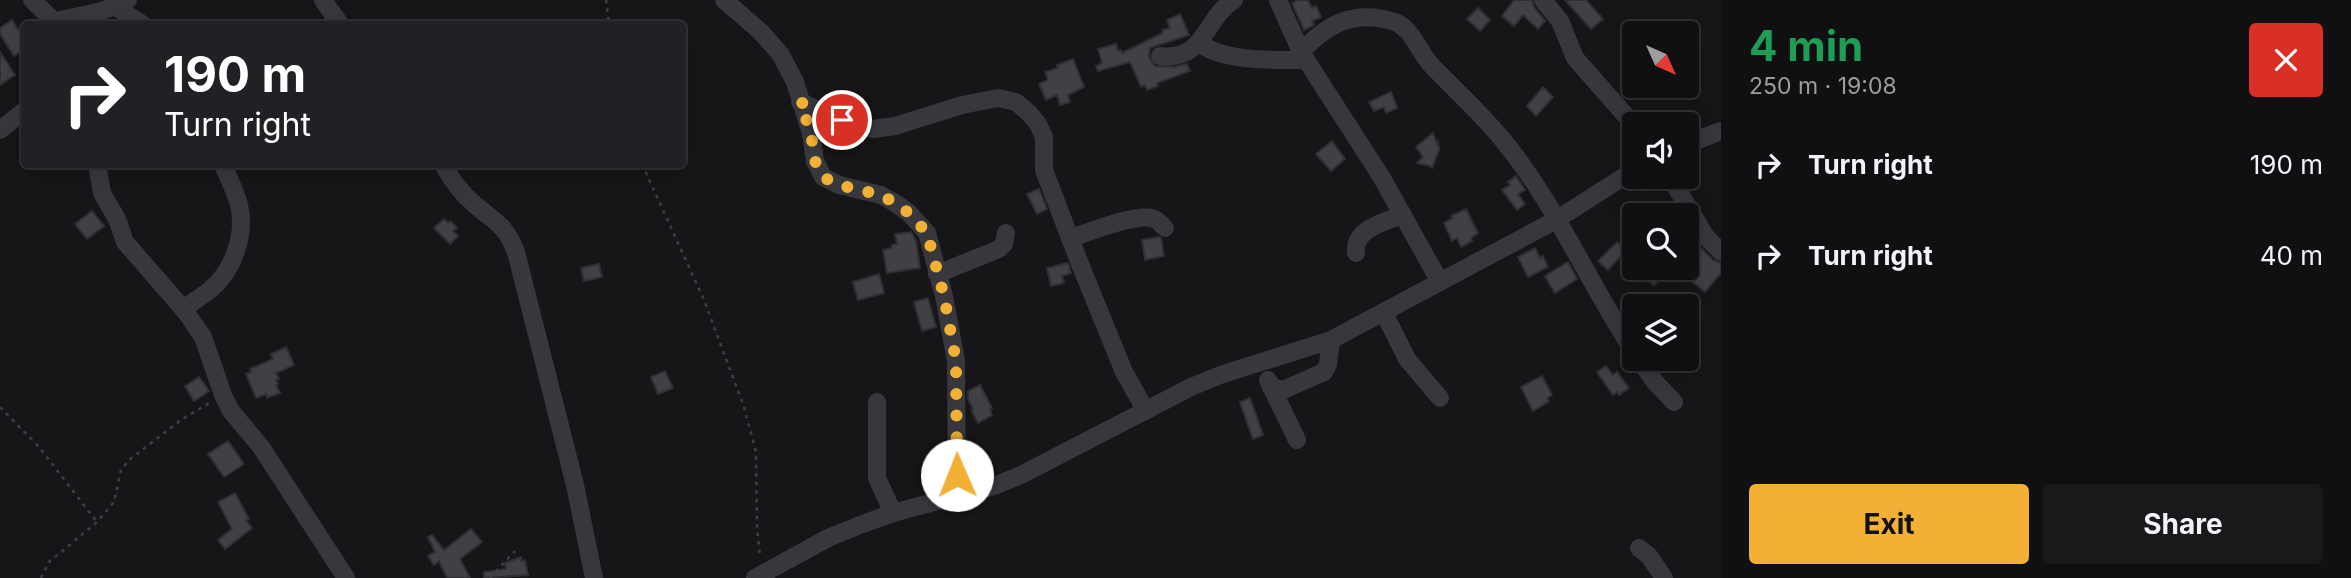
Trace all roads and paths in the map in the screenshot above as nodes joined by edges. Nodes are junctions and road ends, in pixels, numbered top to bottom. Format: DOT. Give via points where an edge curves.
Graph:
graph roads {
  1 [pos="32,0"];
  2 [pos="323,0"];
  3 [pos="606,0"];
  4 [pos="724,0"];
  5 [pos="1234,0"];
  6 [pos="1278,0"];
  7 [pos="1543,0"];
  8 [pos="121,3"];
  9 [pos="55,21"];
  10 [pos="64,21"];
  11 [pos="139,21"];
  12 [pos="338,21"];
  13 [pos="609,21"];
  14 [pos="1199,43"];
  15 [pos="1160,56"];
  16 [pos="1303,56"];
  17 [pos="800,102"];
  18 [pos="1623,112"];
  19 [pos="21,113"];
  20 [pos="0,130"];
  21 [pos="1721,131"];
  22 [pos="1699,139"];
  23 [pos="98,168"];
  24 [pos="225,168"];
  25 [pos="445,168"];
  26 [pos="644,168"];
  27 [pos="1622,178"];
  28 [pos="1677,189"];
  29 [pos="1402,215"];
  30 [pos="1556,220"];
  31 [pos="1165,228"];
  32 [pos="1006,233"];
  33 [pos="1071,238"];
  34 [pos="1721,252"];
  35 [pos="1356,253"];
  36 [pos="937,274"];
  37 [pos="1440,282"];
  38 [pos="183,309"];
  39 [pos="1384,313"];
  40 [pos="1622,332"];
  41 [pos="1331,340"];
  42 [pos="1261,363"];
  43 [pos="1647,371"];
  44 [pos="1271,387"];
  45 [pos="223,395"];
  46 [pos="1440,398"];
  47 [pos="877,402"];
  48 [pos="1674,402"];
  49 [pos="0,407"];
  50 [pos="1146,411"];
  51 [pos="1297,440"];
  52 [pos="957,497"];
  53 [pos="893,513"];
  54 [pos="97,522"];
  55 [pos="1639,548"];
  56 [pos="515,551"];
  57 [pos="760,576"];
  58 [pos="41,578"];
  59 [pos="346,578"];
  60 [pos="490,578"];
  61 [pos="594,578"];
  62 [pos="1664,578"];
  1 -- 9 [label="street"];
  2 -- 12 [label="street"];
  3 -- 13 [label="path"];
  4 -- 17 [label="street" via="774,46 795,82"];
  5 -- 14 [label="street" via="1222,9"];
  6 -- 16 [label="street"];
  7 -- 18 [label="street" via="1560,21 1575,58"];
  8 -- 10 [label="street"];
  8 -- 11 [label="street"];
  14 -- 15 [label="street" via="1189,51"];
  14 -- 16 [label="street" via="1221,54 1269,60"];
  16 -- 29 [label="street"];
  16 -- 30 [label="street" via="1317,35 1355,16 1368,15 1405,27 1430,64 1503,140"];
  17 -- 33 [label="street" via="873,129 998,98 1016,102 1044,137 1044,170"];
  17 -- 36 [label="street" via="823,177 881,195 910,214 927,233"];
  19 -- 20 [label="street"];
  21 -- 22 [label="street"];
  23 -- 38 [label="street" via="102,192 125,242"];
  24 -- 38 [label="street" via="239,203 239,239 224,274"];
  25 -- 61 [label="street" via="466,197 503,227 516,252"];
  26 -- 57 [label="path" via="704,300 744,407 756,452"];
  27 -- 30 [label="street"];
  28 -- 34 [label="street" via="1706,237"];
  29 -- 35 [label="street" via="1361,234"];
  29 -- 37 [label="street"];
  30 -- 37 [label="street"];
  30 -- 40 [label="street"];
  31 -- 33 [label="street" via="1152,218 1141,218"];
  32 -- 36 [label="street" via="999,249"];
  33 -- 50 [label="street" via="1124,372"];
  36 -- 52 [label="street" via="956,361"];
  37 -- 39 [label="street"];
  38 -- 45 [label="street" via="206,343"];
  39 -- 41 [label="street"];
  39 -- 46 [label="street" via="1407,359"];
  41 -- 42 [label="street"];
  41 -- 44 [label="street" via="1324,372 1283,390"];
  42 -- 44 [label="street"];
  42 -- 50 [label="street" via="1191,387"];
  43 -- 48 [label="street"];
  44 -- 51 [label="street"];
  45 -- 54 [label="path" via="181,420 130,460 121,470 114,502"];
  45 -- 59 [label="street"];
  47 -- 53 [label="street" via="877,478"];
  49 -- 54 [label="path" via="40,447"];
  50 -- 52 [label="street" via="1021,475"];
  52 -- 53 [label="street"];
  53 -- 57 [label="street" via="828,538"];
  54 -- 58 [label="path" via="49,562"];
  55 -- 62 [label="street"];
  56 -- 60 [label="path"];
}
